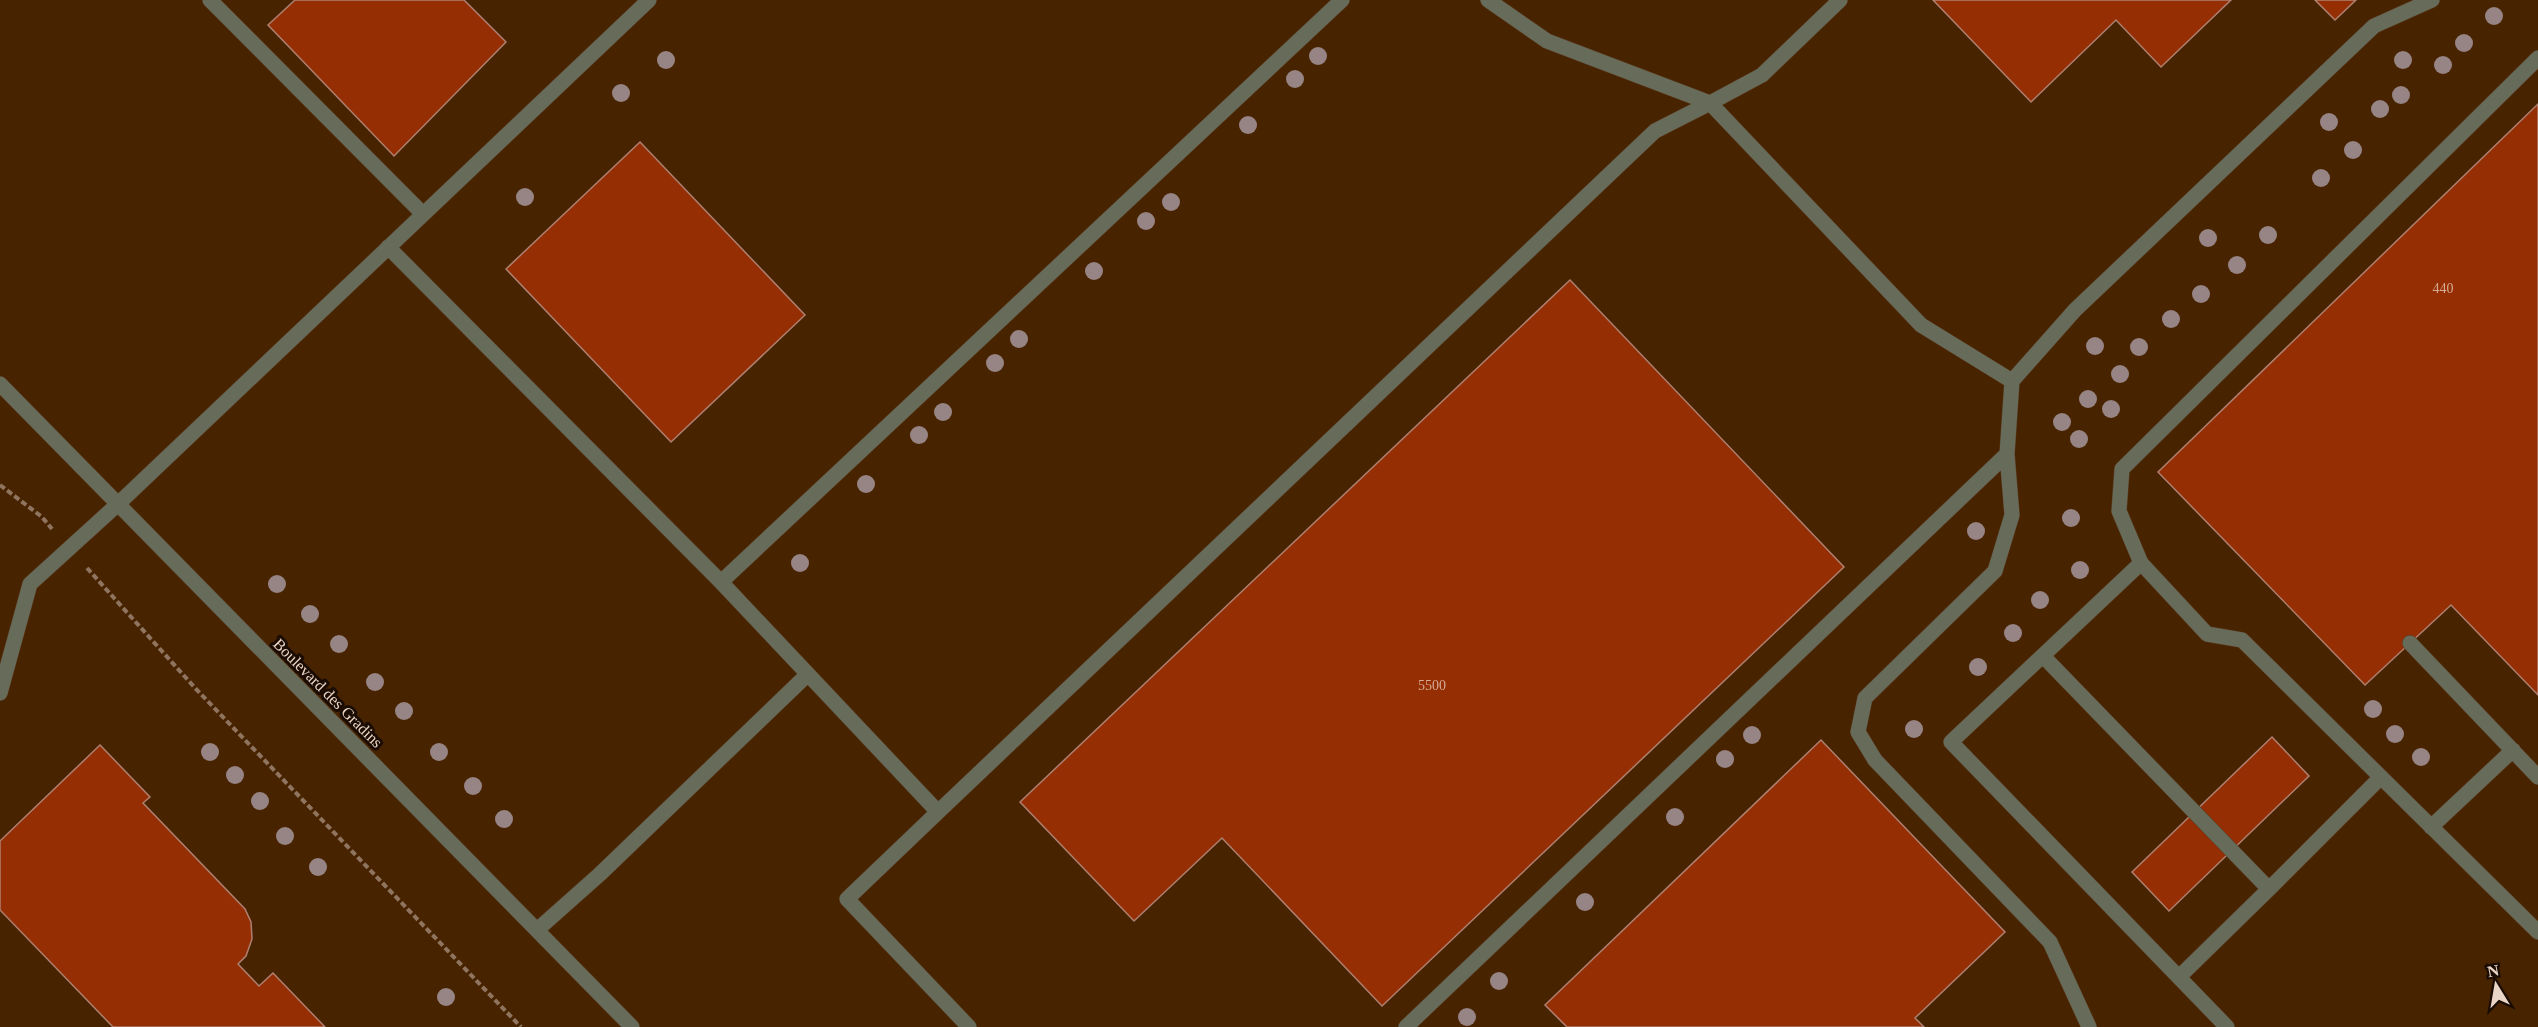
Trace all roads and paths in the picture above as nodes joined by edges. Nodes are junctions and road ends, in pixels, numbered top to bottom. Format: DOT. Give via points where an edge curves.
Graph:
graph roads {
  1 [pos="210,0"];
  2 [pos="649,0"];
  3 [pos="1342,0"];
  4 [pos="1488,0"];
  5 [pos="1840,0"];
  6 [pos="2432,0"];
  7 [pos="2538,58"];
  8 [pos="1710,102"];
  9 [pos="423,214"];
  10 [pos="388,247"];
  11 [pos="2012,381"];
  12 [pos="0,384"];
  13 [pos="2007,454"];
  14 [pos="0,484"];
  15 [pos="118,504"];
  16 [pos="69,548"];
  17 [pos="2141,563"];
  18 [pos="721,582"];
  19 [pos="2410,643"];
  20 [pos="2043,656"];
  21 [pos="808,674"];
  22 [pos="0,693"];
  23 [pos="2513,750"];
  24 [pos="2380,777"];
  25 [pos="2538,777"];
  26 [pos="938,812"];
  27 [pos="2432,827"];
  28 [pos="2269,889"];
  29 [pos="537,930"];
  30 [pos="2538,932"];
  31 [pos="2179,977"];
  32 [pos="521,1027"];
  33 [pos="632,1027"];
  34 [pos="969,1027"];
  35 [pos="1406,1027"];
  36 [pos="2089,1027"];
  37 [pos="2227,1027"];
  1 -- 9 [label="street"];
  2 -- 9 [label="street"];
  3 -- 18 [label="street"];
  4 -- 8 [label="street" via="1547,41"];
  5 -- 8 [label="street" via="1762,75"];
  6 -- 11 [label="street" via="2374,26 2083,302"];
  7 -- 17 [label="street" via="2122,470 2119,511"];
  8 -- 11 [label="street" via="1922,325"];
  8 -- 26 [label="street" via="1655,131"];
  9 -- 10 [label="street"];
  10 -- 15 [label="street"];
  10 -- 18 [label="street"];
  11 -- 13 [label="street"];
  12 -- 15 [label="street, Boulevard des Gradins"];
  13 -- 35 [label="street"];
  13 -- 36 [label="street" via="2012,515 1995,571 1864,698 1858,732 1875,760 2050,942"];
  14 -- 16 [label="path" via="42,518"];
  15 -- 16 [label="street"];
  15 -- 29 [label="street, Boulevard des Gradins"];
  16 -- 22 [label="street" via="30,584"];
  16 -- 32 [label="path" via="196,689"];
  17 -- 20 [label="street"];
  17 -- 24 [label="street" via="2207,634 2241,640"];
  18 -- 21 [label="street"];
  19 -- 23 [label="street"];
  20 -- 28 [label="street"];
  20 -- 31 [label="street" via="1951,742"];
  21 -- 26 [label="street"];
  21 -- 29 [label="street"];
  23 -- 25 [label="street"];
  23 -- 27 [label="street"];
  24 -- 27 [label="street"];
  24 -- 28 [label="street"];
  26 -- 34 [label="street" via="848,899"];
  27 -- 30 [label="street"];
  28 -- 31 [label="street"];
  29 -- 33 [label="street, Boulevard des Gradins"];
  31 -- 37 [label="street"];
}
